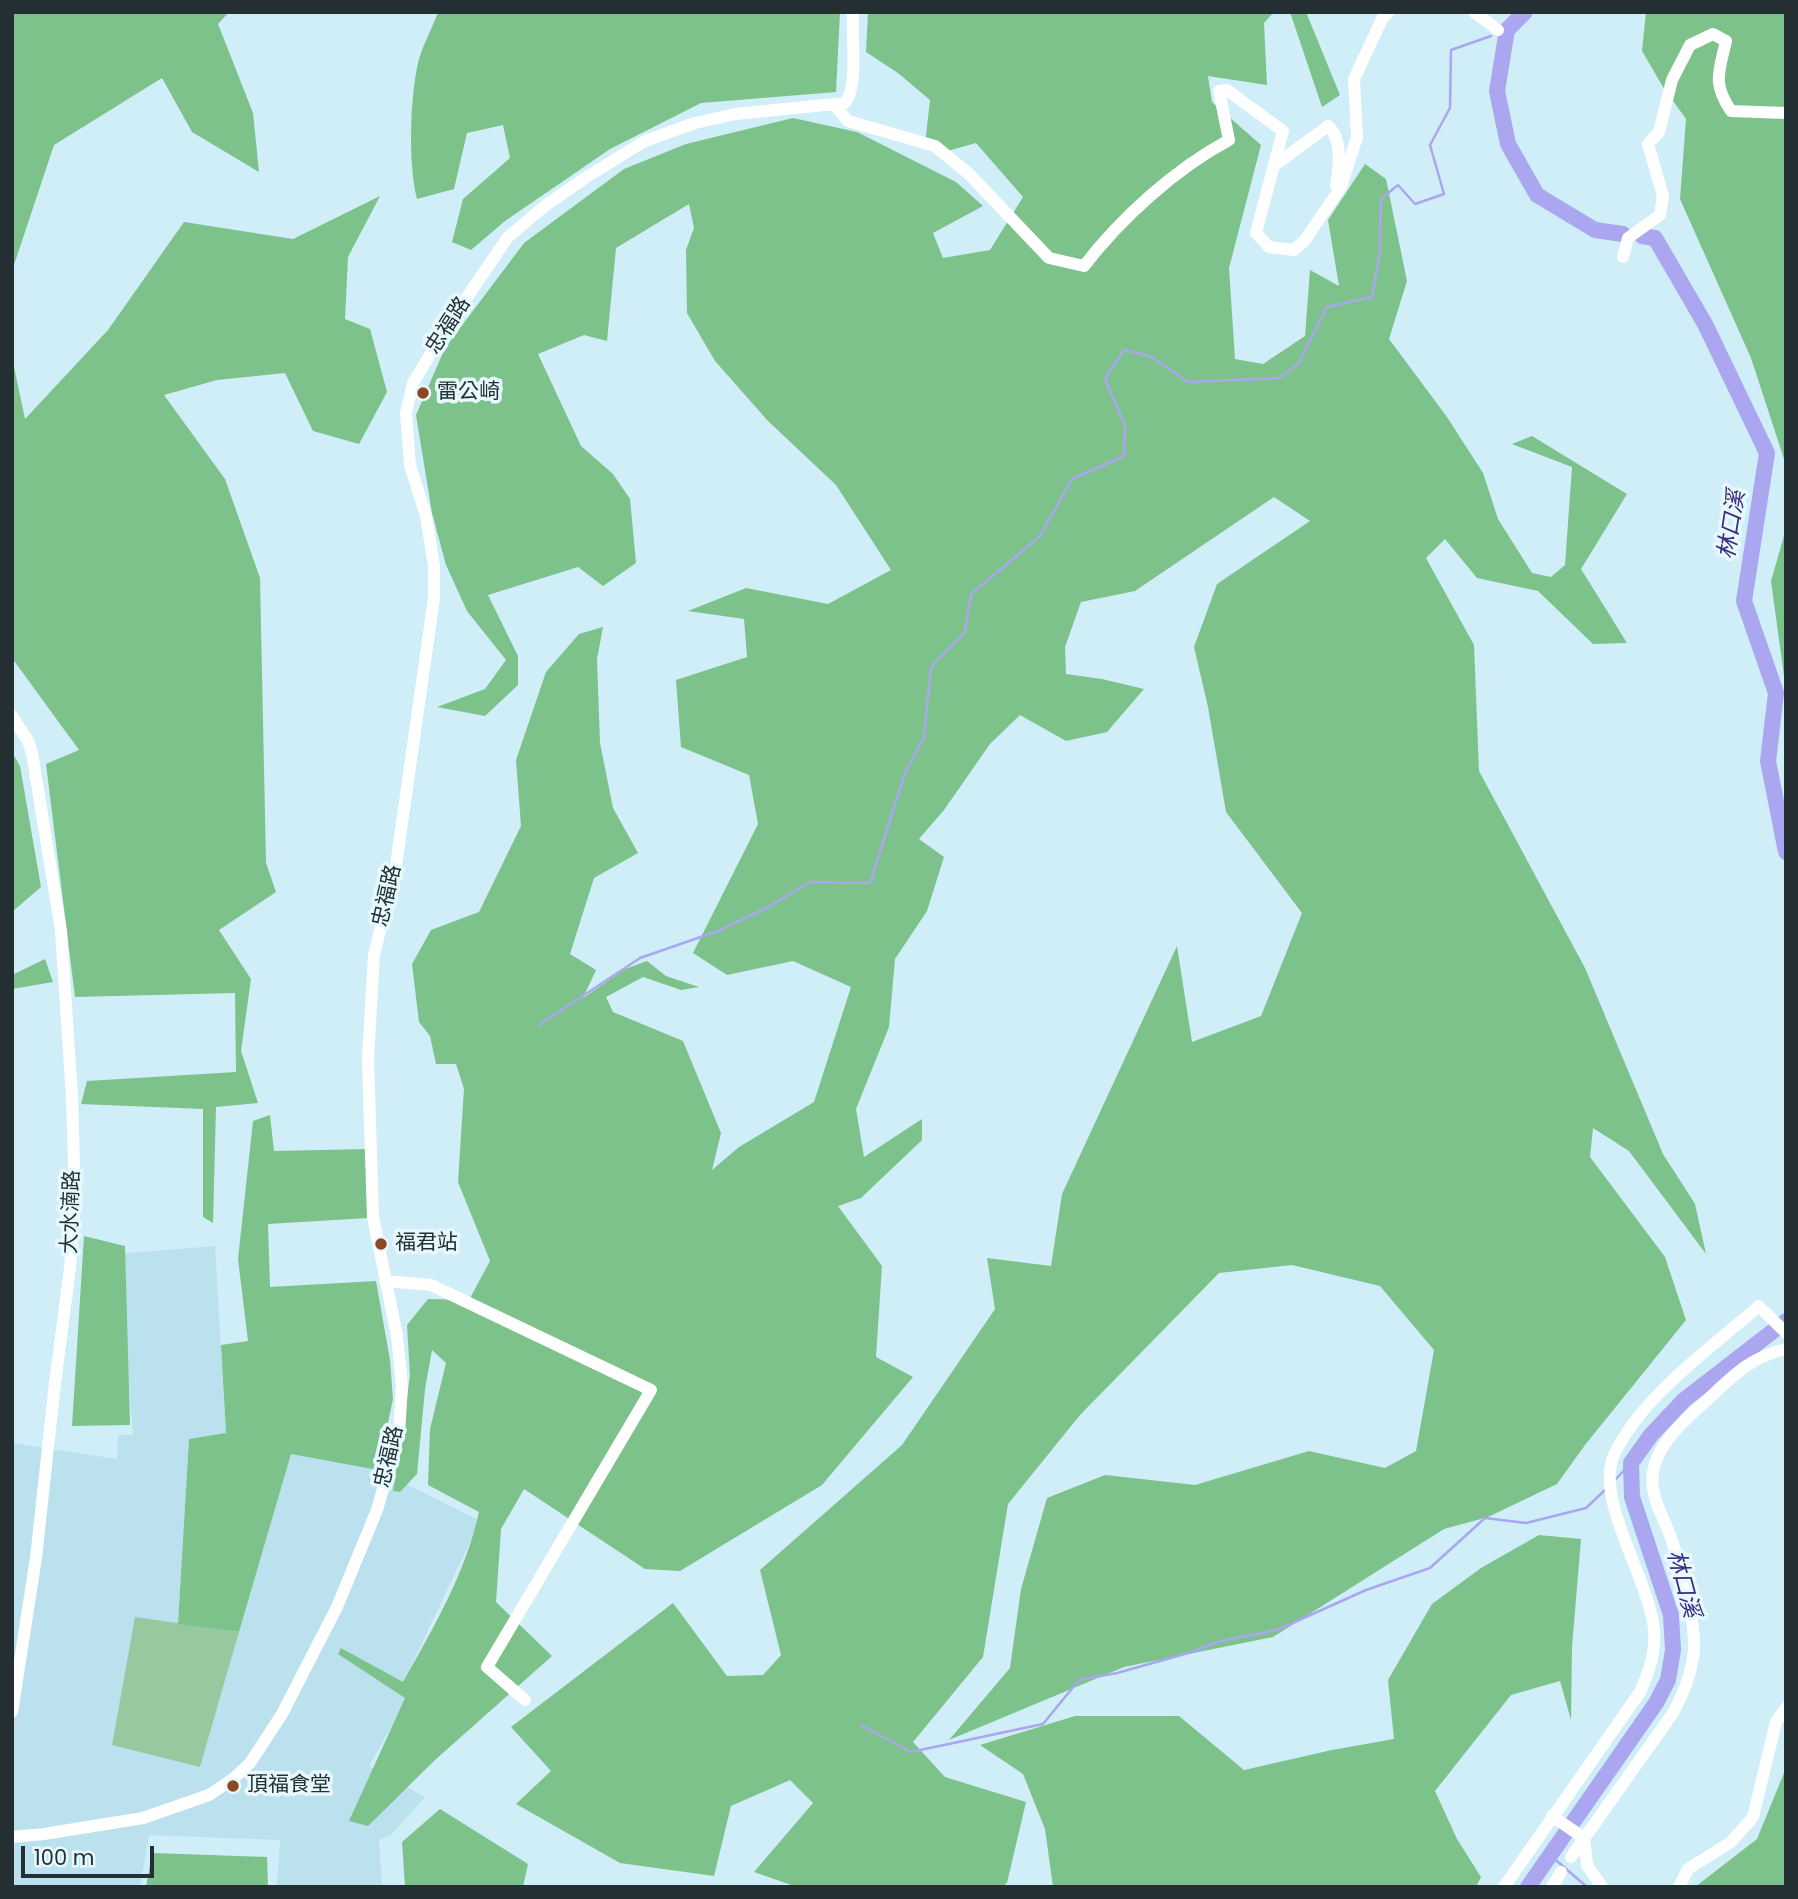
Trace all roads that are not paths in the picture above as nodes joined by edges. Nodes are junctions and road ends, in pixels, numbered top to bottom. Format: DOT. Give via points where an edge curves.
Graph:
graph roads {
  1 [pos="853,12"];
  2 [pos="1389,12"];
  3 [pos="1474,12"];
  4 [pos="1497,30"];
  5 [pos="835,106"];
  6 [pos="1786,113"];
  7 [pos="1275,165"];
  8 [pos="1335,195"];
  9 [pos="1623,257"];
  10 [pos="12,716"];
  11 [pos="385,1281"];
  12 [pos="1786,1333"];
  13 [pos="1786,1349"];
  14 [pos="524,1700"];
  15 [pos="1786,1708"];
  16 [pos="12,1712"];
  17 [pos="1556,1819"];
  18 [pos="1581,1836"];
  19 [pos="12,1837"];
  20 [pos="1571,1857"];
  21 [pos="1562,1872"];
  22 [pos="1504,1887"];
  23 [pos="1552,1887"];
  24 [pos="1602,1887"];
  25 [pos="1679,1887"];
  1 -- 5 [label="street" via="850,97"];
  2 -- 8 [label="street" via="1354,79 1357,137"];
  3 -- 4 [label="street"];
  5 -- 7 [label="street" via="848,121 935,146 969,174 1049,258 1084,266 1177,173 1228,140 1219,91 1227,90 1283,131"];
  5 -- 11 [label="street, 忠福路" via="787,107 695,123 645,142 588,176 508,237 413,383 406,413 410,465 426,516 434,598 396,864 373,955 368,1059 373,1217"];
  6 -- 9 [label="street" via="1731,111 1717,80 1726,41 1713,34 1689,45 1672,80 1659,132 1648,144 1663,196 1660,215 1629,238"];
  7 -- 8 [label="street" via="1328,126 1338,144"];
  7 -- 8 [label="street" via="1256,233 1269,247 1294,250"];
  10 -- 16 [label="street, 大水湳路" via="28,741 34,763 61,931 75,1199 36,1558"];
  11 -- 14 [label="street" via="431,1285 651,1390 487,1667"];
  11 -- 19 [label="street, 忠福路" via="402,1386 398,1433 377,1510 337,1607 282,1714 250,1763 209,1795 143,1818"];
  12 -- 17 [label="street" via="1762,1308 1648,1406 1613,1458 1611,1496 1651,1610 1653,1653 1640,1692"];
  13 -- 18 [label="street" via="1759,1356 1742,1367 1674,1432 1653,1472 1654,1494 1684,1583 1694,1655 1684,1694 1673,1713"];
  15 -- 25 [label="street" via="1776,1722 1753,1817 1731,1842 1688,1869"];
  17 -- 18 [label="street"];
  17 -- 22 [label="street"];
  18 -- 20 [label="street"];
  18 -- 24 [label="street" via="1587,1866"];
  21 -- 23 [label="street"];
}
